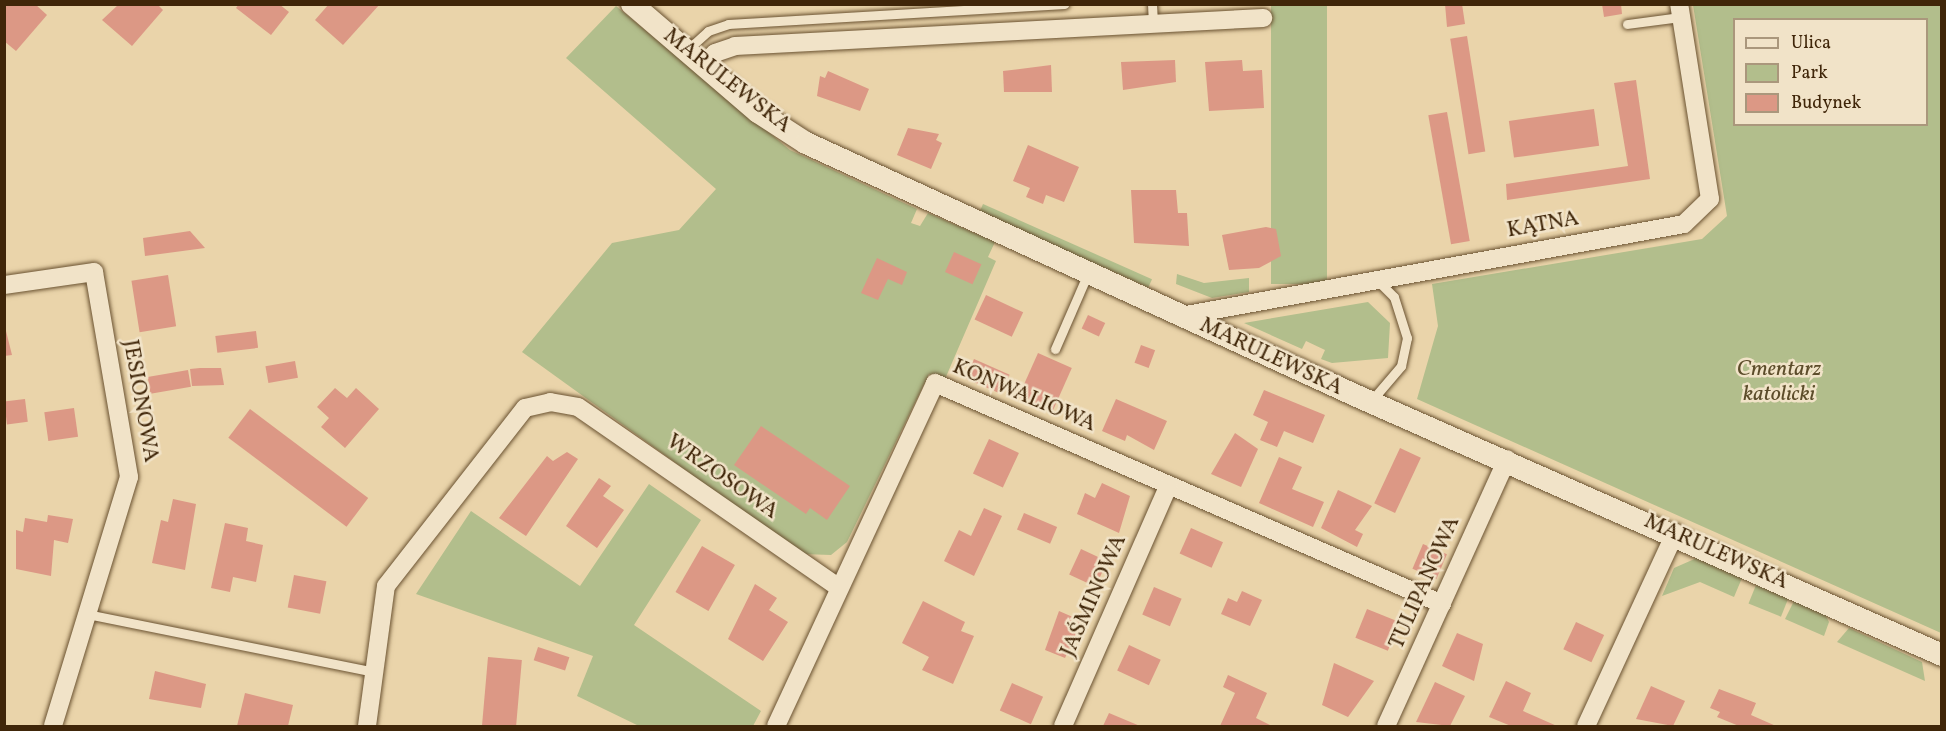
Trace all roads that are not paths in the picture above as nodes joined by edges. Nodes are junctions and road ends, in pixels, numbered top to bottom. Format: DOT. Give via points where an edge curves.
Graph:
graph roads {
  1 [pos="632,4"];
  2 [pos="1064,4"];
  3 [pos="1152,4"];
  4 [pos="1680,10"];
  5 [pos="1263,18"];
  6 [pos="1153,24"];
  7 [pos="1627,24"];
  8 [pos="694,59"];
  9 [pos="1089,273"];
  10 [pos="1377,280"];
  11 [pos="4,285"];
  12 [pos="1181,316"];
  13 [pos="1055,349"];
  14 [pos="1370,402"];
  15 [pos="1506,459"];
  16 [pos="1169,485"];
  17 [pos="1675,534"];
  18 [pos="838,587"];
  19 [pos="1442,604"];
  20 [pos="87,614"];
  21 [pos="1941,655"];
  22 [pos="375,672"];
  23 [pos="53,726"];
  24 [pos="367,726"];
  25 [pos="776,726"];
  26 [pos="1063,726"];
  27 [pos="1386,726"];
  28 [pos="1586,726"];
  1 -- 8 [label="street, MARULEWSKA"];
  2 -- 8 [label="lane" via="728,24 708,31"];
  3 -- 6 [label="lane"];
  4 -- 7 [label="lane"];
  4 -- 10 [label="street, KĄTNA" via="1710,199 1697,215 1684,224"];
  5 -- 6 [label="street"];
  6 -- 8 [label="street" via="735,46"];
  8 -- 9 [label="street, MARULEWSKA" via="806,143"];
  9 -- 12 [label="street, MARULEWSKA"];
  9 -- 13 [label="lane"];
  10 -- 12 [label="street, KĄTNA"];
  10 -- 14 [label="lane" via="1394,297 1407,339 1391,384"];
  11 -- 20 [label="street, JESIONOWA" via="94,272 129,477"];
  12 -- 14 [label="street, MARULEWSKA"];
  14 -- 15 [label="street, MARULEWSKA"];
  15 -- 17 [label="street, MARULEWSKA"];
  15 -- 19 [label="street, TULIPANOWA"];
  16 -- 18 [label="street, KONWALIOWA" via="935,383"];
  16 -- 19 [label="street, KONWALIOWA"];
  16 -- 26 [label="street, JAŚMINOWA"];
  17 -- 21 [label="street, MARULEWSKA"];
  17 -- 28 [label="street"];
  18 -- 22 [label="street, WRZOSOWA" via="578,407 550,402 525,408 386,586"];
  18 -- 25 [label="street, KONWALIOWA"];
  19 -- 27 [label="street, TULIPANOWA"];
  20 -- 22 [label="lane"];
  20 -- 23 [label="street, JESIONOWA"];
  22 -- 24 [label="street"];
}
